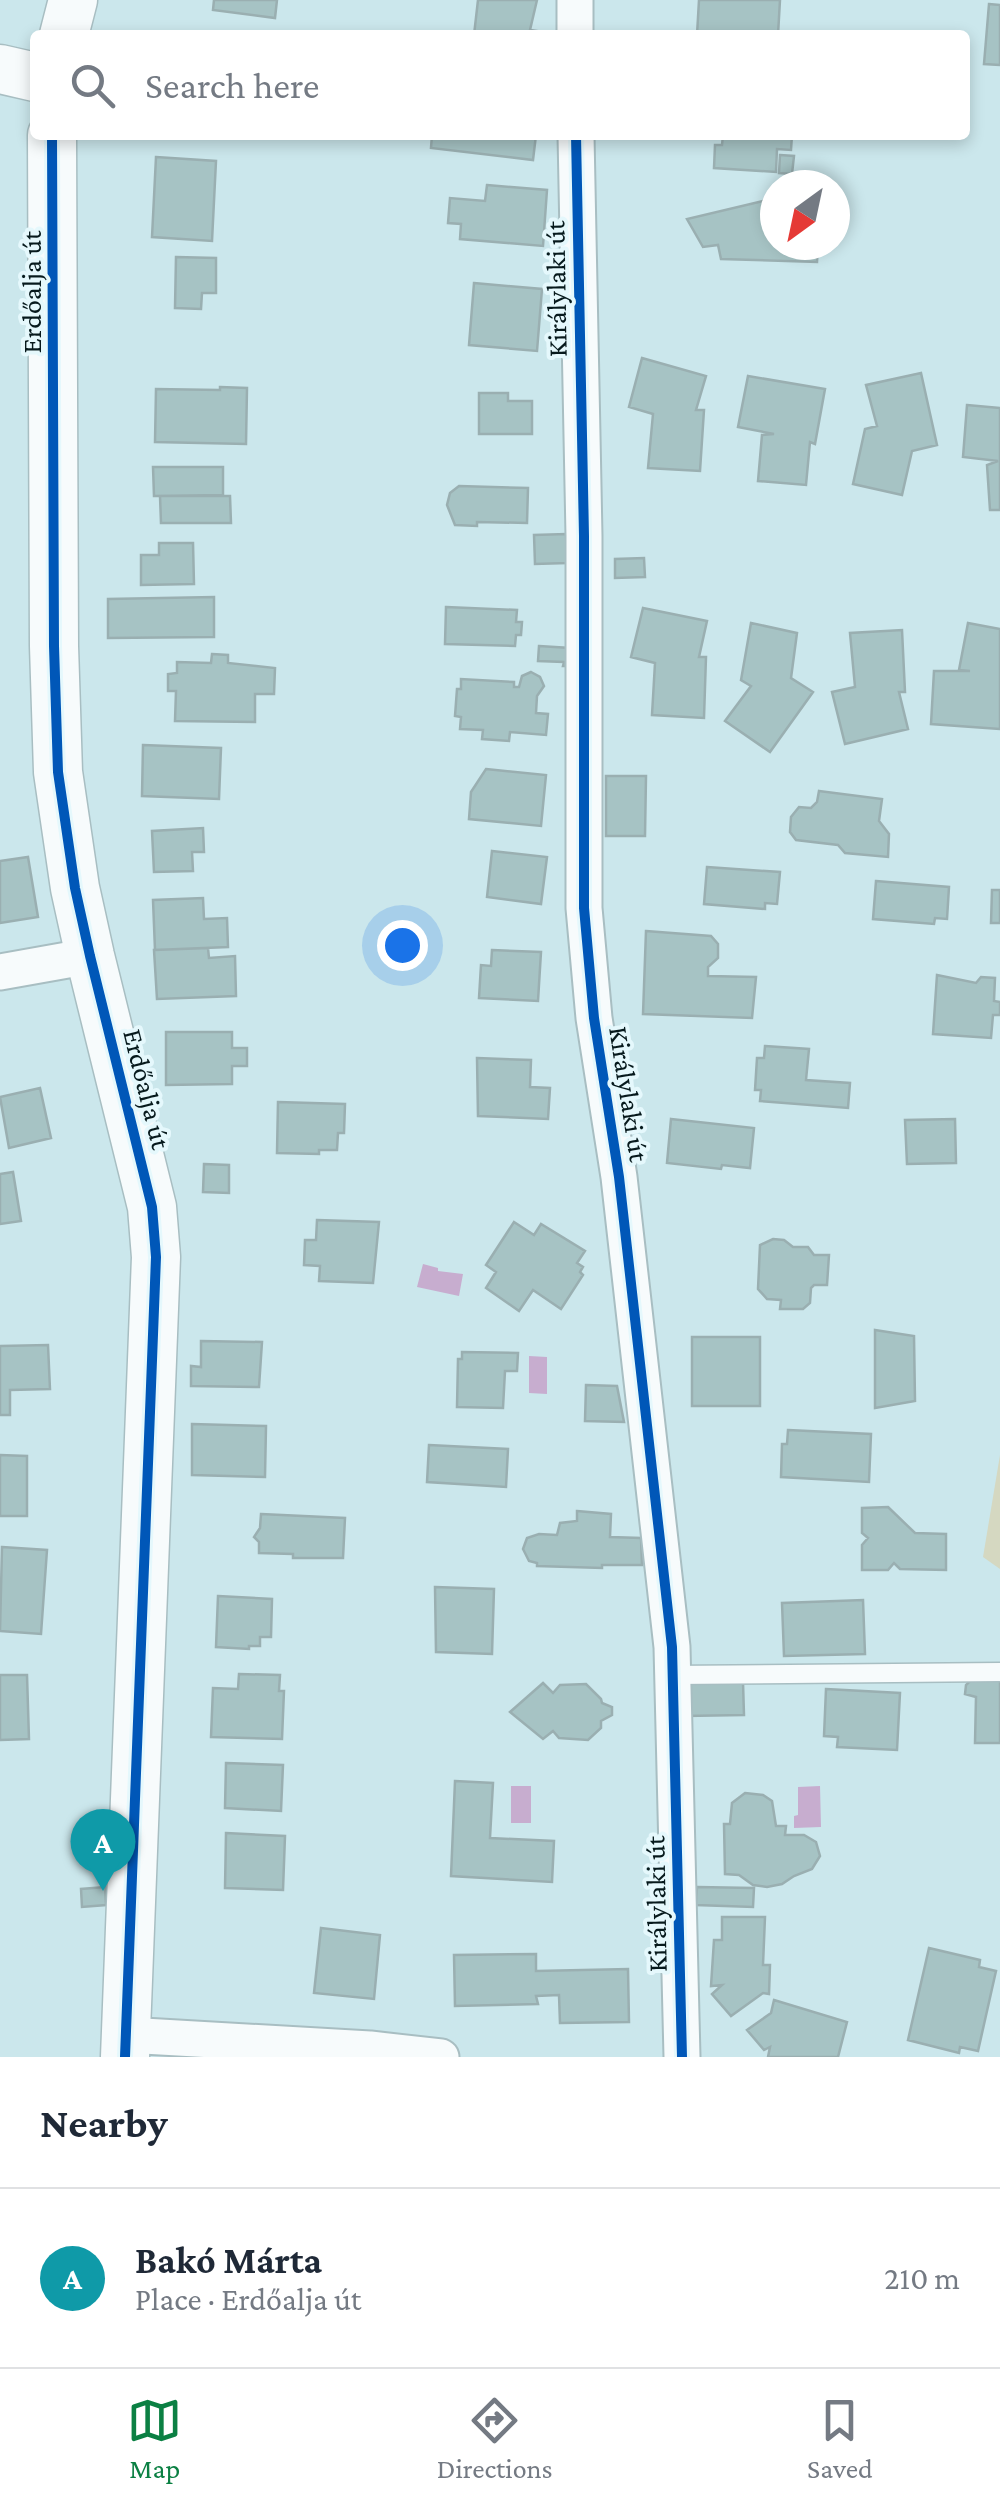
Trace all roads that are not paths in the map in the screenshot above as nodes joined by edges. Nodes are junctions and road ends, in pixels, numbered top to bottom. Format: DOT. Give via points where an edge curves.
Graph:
graph roads {
  1 [pos="73,0"];
  2 [pos="65,30"];
  3 [pos="0,69"];
  4 [pos="30,76"];
  5 [pos="52,140"];
  6 [pos="576,140"];
  7 [pos="90,956"];
  8 [pos="0,972"];
  9 [pos="1000,1672"];
  10 [pos="673,1674"];
  11 [pos="126,2046"];
  12 [pos="442,2057"];
  13 [pos="682,2057"];
  1 -- 2 [label="street"];
  3 -- 4 [label="street"];
  5 -- 7 [label="street, Erdőalja út" via="55,737"];
  6 -- 10 [label="street, Királylaki út" via="586,946 619,1176"];
  7 -- 8 [label="street"];
  7 -- 11 [label="street, Erdőalja út" via="149,1192 156,1257"];
  9 -- 10 [label="lane"];
  10 -- 13 [label="street, Királylaki út"];
  11 -- 12 [label="street" via="370,2048"];
}
